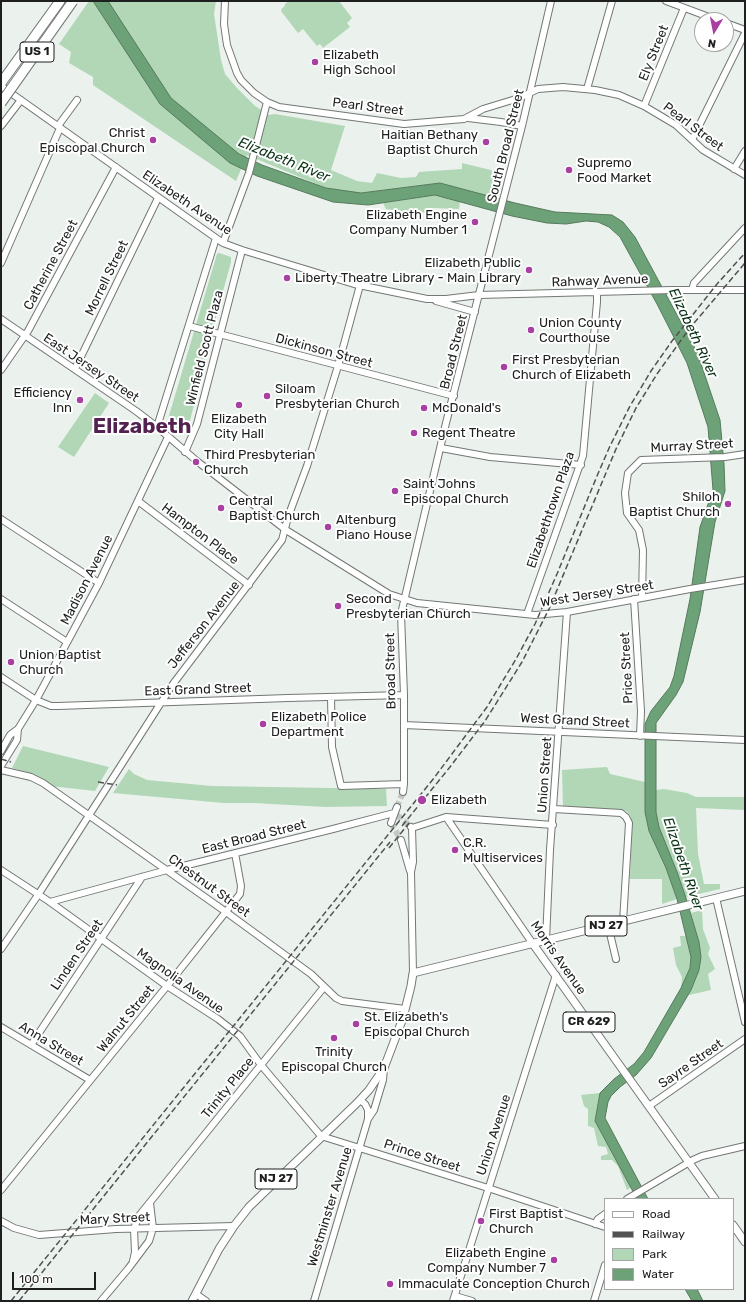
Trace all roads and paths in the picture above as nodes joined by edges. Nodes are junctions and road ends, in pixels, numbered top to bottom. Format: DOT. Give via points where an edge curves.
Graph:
graph roads {
  1 [pos="60,1"];
  2 [pos="73,1"];
  3 [pos="225,1"];
  4 [pos="551,1"];
  5 [pos="612,1"];
  6 [pos="666,1"];
  7 [pos="684,8"];
  8 [pos="695,12"];
  9 [pos="734,26"];
  10 [pos="745,30"];
  11 [pos="745,34"];
  12 [pos="1,85"];
  13 [pos="587,89"];
  14 [pos="530,92"];
  15 [pos="21,100"];
  16 [pos="77,100"];
  17 [pos="267,102"];
  18 [pos="1,104"];
  19 [pos="644,106"];
  20 [pos="468,118"];
  21 [pos="1,126"];
  22 [pos="522,126"];
  23 [pos="59,127"];
  24 [pos="692,140"];
  25 [pos="745,151"];
  26 [pos="116,167"];
  27 [pos="734,169"];
  28 [pos="745,175"];
  29 [pos="158,198"];
  30 [pos="745,228"];
  31 [pos="216,238"];
  32 [pos="223,243"];
  33 [pos="242,250"];
  34 [pos="1,263"];
  35 [pos="360,285"];
  36 [pos="692,290"];
  37 [pos="745,290"];
  38 [pos="597,292"];
  39 [pos="479,295"];
  40 [pos="427,299"];
  41 [pos="475,312"];
  42 [pos="1,319"];
  43 [pos="189,326"];
  44 [pos="219,334"];
  45 [pos="24,335"];
  46 [pos="338,366"];
  47 [pos="75,369"];
  48 [pos="1,370"];
  49 [pos="454,396"];
  50 [pos="157,428"];
  51 [pos="168,437"];
  52 [pos="440,448"];
  53 [pos="185,452"];
  54 [pos="745,454"];
  55 [pos="580,465"];
  56 [pos="138,501"];
  57 [pos="1,519"];
  58 [pos="286,530"];
  59 [pos="745,580"];
  60 [pos="99,583"];
  61 [pos="249,585"];
  62 [pos="642,598"];
  63 [pos="1,599"];
  64 [pos="404,599"];
  65 [pos="634,599"];
  66 [pos="567,612"];
  67 [pos="527,614"];
  68 [pos="67,642"];
  69 [pos="1,678"];
  70 [pos="404,695"];
  71 [pos="331,697"];
  72 [pos="36,700"];
  73 [pos="161,702"];
  74 [pos="404,725"];
  75 [pos="18,729"];
  76 [pos="559,732"];
  77 [pos="643,736"];
  78 [pos="745,740"];
  79 [pos="1,751"];
  80 [pos="1,766"];
  81 [pos="1,770"];
  82 [pos="404,784"];
  83 [pos="403,792"];
  84 [pos="397,806"];
  85 [pos="554,809"];
  86 [pos="395,814"];
  87 [pos="88,815"];
  88 [pos="446,817"];
  89 [pos="391,823"];
  90 [pos="553,825"];
  91 [pos="401,840"];
  92 [pos="235,853"];
  93 [pos="1,870"];
  94 [pos="167,870"];
  95 [pos="411,872"];
  96 [pos="142,877"];
  97 [pos="745,891"];
  98 [pos="38,895"];
  99 [pos="716,898"];
  100 [pos="50,902"];
  101 [pos="226,912"];
  102 [pos="623,922"];
  103 [pos="608,925"];
  104 [pos="101,939"];
  105 [pos="546,940"];
  106 [pos="533,944"];
  107 [pos="1,949"];
  108 [pos="616,959"];
  109 [pos="413,973"];
  110 [pos="556,975"];
  111 [pos="168,986"];
  112 [pos="324,987"];
  113 [pos="405,1010"];
  114 [pos="745,1022"];
  115 [pos="1,1027"];
  116 [pos="745,1039"];
  117 [pos="31,1045"];
  118 [pos="260,1065"];
  119 [pos="384,1068"];
  120 [pos="90,1080"];
  121 [pos="360,1100"];
  122 [pos="649,1106"];
  123 [pos="368,1119"];
  124 [pos="322,1136"];
  125 [pos="745,1146"];
  126 [pos="360,1148"];
  127 [pos="689,1162"];
  128 [pos="488,1188"];
  129 [pos="1,1190"];
  130 [pos="629,1197"];
  131 [pos="714,1198"];
  132 [pos="150,1203"];
  133 [pos="604,1215"];
  134 [pos="1,1221"];
  135 [pos="596,1222"];
  136 [pos="234,1226"];
  137 [pos="604,1226"];
  138 [pos="734,1226"];
  139 [pos="153,1228"];
  140 [pos="134,1229"];
  141 [pos="745,1242"];
  142 [pos="133,1261"];
  143 [pos="604,1268"];
  144 [pos="196,1294"];
  145 [pos="454,1298"];
  146 [pos="101,1301"];
  147 [pos="192,1301"];
  148 [pos="206,1301"];
  149 [pos="314,1301"];
  150 [pos="472,1301"];
  151 [pos="594,1301"];
  1 -- 12 [label="highway, US 1"];
  2 -- 18 [label="highway, US 1, bridge"];
  3 -- 17 [label="street" via="225,35 231,60 244,83"];
  4 -- 14 [label="street, South Broad Street"];
  5 -- 13 [label="street"];
  6 -- 7 [label="street"];
  7 -- 8 [label="street"];
  7 -- 19 [label="street, Ely Street"];
  9 -- 10 [label="street"];
  11 -- 24 [label="street"];
  12 -- 15 [label="street, Elizabeth Avenue"];
  13 -- 14 [label="street, Pearl Street" via="550,88"];
  13 -- 19 [label="street, Pearl Street" via="619,95"];
  14 -- 20 [label="street, Pearl Street" via="483,109"];
  14 -- 22 [label="street, South Broad Street"];
  15 -- 21 [label="street"];
  15 -- 23 [label="street, Elizabeth Avenue"];
  16 -- 23 [label="street"];
  17 -- 20 [label="street, Pearl Street" via="292,109 391,123"];
  17 -- 32 [label="street" via="249,173"];
  19 -- 24 [label="street, Pearl Street" via="676,125"];
  20 -- 22 [label="street, Pearl Street"];
  22 -- 39 [label="street, South Broad Street"];
  23 -- 26 [label="street, Elizabeth Avenue"];
  23 -- 34 [label="street"];
  24 -- 27 [label="street, Pearl Street"];
  25 -- 27 [label="street"];
  26 -- 29 [label="street, Elizabeth Avenue"];
  26 -- 45 [label="street, Catherine Street"];
  27 -- 28 [label="street, Pearl Street"];
  29 -- 31 [label="street, Elizabeth Avenue"];
  29 -- 47 [label="street, Morrell Street"];
  30 -- 36 [label="street" via="694,283"];
  31 -- 32 [label="street, Elizabeth Avenue"];
  31 -- 43 [label="street"];
  32 -- 33 [label="street, Elizabeth Avenue"];
  33 -- 35 [label="street, Elizabeth Avenue"];
  33 -- 44 [label="street, Winfield Scott Plaza"];
  35 -- 40 [label="street, Elizabeth Avenue"];
  35 -- 46 [label="street, Jefferson Avenue"];
  36 -- 37 [label="street, Rahway Avenue"];
  36 -- 38 [label="street, Rahway Avenue"];
  38 -- 39 [label="street, Rahway Avenue"];
  38 -- 55 [label="street, Elizabethtown Plaza" via="583,456"];
  39 -- 40 [label="street, Elizabeth Avenue"];
  39 -- 41 [label="street, Broad Street"];
  40 -- 41 [label="street"];
  41 -- 49 [label="street, Broad Street"];
  42 -- 45 [label="street, East Jersey Street"];
  43 -- 44 [label="street, Dickinson Street"];
  43 -- 50 [label="street"];
  44 -- 46 [label="street, Dickinson Street"];
  44 -- 53 [label="street, Winfield Scott Plaza" via="196,424"];
  45 -- 47 [label="street, East Jersey Street"];
  45 -- 48 [label="street, Catherine Street"];
  46 -- 49 [label="street, Dickinson Street"];
  46 -- 58 [label="street, Jefferson Avenue" via="288,517"];
  47 -- 50 [label="street, East Jersey Street"];
  49 -- 52 [label="street, Broad Street"];
  50 -- 51 [label="street, East Jersey Street"];
  51 -- 53 [label="street, East Jersey Street"];
  51 -- 56 [label="street, Madison Avenue"];
  52 -- 55 [label="street" via="490,457"];
  52 -- 64 [label="street, Broad Street"];
  53 -- 58 [label="street, East Jersey Street"];
  54 -- 62 [label="street, Murray Street" via="641,460 628,473 625,493 627,513 638,530 643,550"];
  55 -- 67 [label="street, Elizabethtown Plaza"];
  56 -- 60 [label="street, Madison Avenue"];
  56 -- 61 [label="street, Hampton Place"];
  57 -- 60 [label="street"];
  58 -- 61 [label="street, Jefferson Avenue" via="279,545"];
  58 -- 64 [label="street, East Jersey Street" via="389,594"];
  59 -- 62 [label="street, West Jersey Street"];
  60 -- 68 [label="street, Madison Avenue"];
  61 -- 73 [label="street, Jefferson Avenue"];
  62 -- 65 [label="street, West Jersey Street"];
  63 -- 68 [label="street"];
  64 -- 67 [label="street, West Jersey Street" via="417,603"];
  64 -- 70 [label="street, Broad Street" via="401,614"];
  65 -- 66 [label="street, West Jersey Street"];
  65 -- 77 [label="street, Price Street"];
  66 -- 67 [label="street, West Jersey Street"];
  66 -- 76 [label="street, Union Street"];
  68 -- 72 [label="street, Madison Avenue"];
  69 -- 72 [label="street, East Grand Street"];
  70 -- 71 [label="street, East Grand Street"];
  70 -- 74 [label="street, Broad Street"];
  71 -- 73 [label="street, East Grand Street"];
  71 -- 82 [label="street" via="332,747 341,786"];
  72 -- 73 [label="street, East Grand Street" via="51,706"];
  72 -- 75 [label="street, Madison Avenue"];
  73 -- 87 [label="street, Jefferson Avenue"];
  74 -- 76 [label="street, West Grand Street"];
  74 -- 82 [label="street, Broad Street"];
  75 -- 79 [label="street, Madison Avenue" via="10,735"];
  75 -- 80 [label="street, Madison Avenue" via="17,740"];
  76 -- 77 [label="street, West Grand Street"];
  76 -- 85 [label="street, Union Street"];
  77 -- 78 [label="street, West Grand Street"];
  81 -- 87 [label="street, Chestnut Street" via="31,777 43,783"];
  82 -- 83 [label="street, Broad Street"];
  84 -- 86 [label="street"];
  85 -- 90 [label="street, Union Street"];
  85 -- 102 [label="street" via="621,813 626,817 629,823"];
  86 -- 89 [label="street"];
  86 -- 92 [label="street, East Broad Street"];
  87 -- 94 [label="street, Chestnut Street"];
  87 -- 98 [label="street, Jefferson Avenue"];
  88 -- 90 [label="street"];
  88 -- 95 [label="street" via="412,827"];
  88 -- 106 [label="street, Morris Avenue"];
  90 -- 105 [label="street, Union Street"];
  91 -- 95 [label="street"];
  92 -- 94 [label="street, East Broad Street"];
  92 -- 101 [label="street, Walnut Street" via="241,890"];
  93 -- 98 [label="street, Magnolia Avenue"];
  94 -- 96 [label="street, East Broad Street"];
  94 -- 101 [label="street, Chestnut Street"];
  95 -- 109 [label="street"];
  96 -- 100 [label="street, East Broad Street"];
  96 -- 104 [label="street, Linden Street"];
  97 -- 99 [label="main road, NJ 27"];
  98 -- 100 [label="street, Magnolia Avenue"];
  98 -- 107 [label="street, Jefferson Avenue"];
  99 -- 102 [label="main road, NJ 27"];
  99 -- 114 [label="street"];
  100 -- 104 [label="street, Magnolia Avenue"];
  101 -- 111 [label="street, Walnut Street"];
  101 -- 112 [label="street, Chestnut Street" via="311,974"];
  102 -- 103 [label="main road, NJ 27"];
  103 -- 105 [label="main road, NJ 27"];
  103 -- 108 [label="street"];
  104 -- 111 [label="street, Magnolia Avenue"];
  104 -- 117 [label="street, Linden Street"];
  105 -- 106 [label="main road, NJ 27"];
  106 -- 109 [label="main road, NJ 27"];
  106 -- 110 [label="main road, Morris Avenue / CR 629"];
  109 -- 113 [label="main road, NJ 27"];
  110 -- 122 [label="main road, Morris Avenue / CR 629"];
  110 -- 128 [label="street, Union Avenue"];
  111 -- 118 [label="street, Magnolia Avenue" via="240,1036"];
  111 -- 120 [label="street, Walnut Street"];
  112 -- 113 [label="street, Chestnut Street" via="342,1001"];
  112 -- 118 [label="street, Trinity Place"];
  113 -- 119 [label="main road, NJ 27"];
  115 -- 117 [label="street, Anna Street"];
  116 -- 122 [label="street, Sayre Street"];
  117 -- 120 [label="street, Anna Street"];
  118 -- 124 [label="street, Magnolia Avenue"];
  118 -- 132 [label="street, Trinity Place"];
  119 -- 121 [label="main road, NJ 27"];
  119 -- 123 [label="street, Westminster Avenue" via="374,1110"];
  120 -- 129 [label="street, Walnut Street"];
  121 -- 123 [label="street" via="368,1110"];
  121 -- 124 [label="main road, NJ 27"];
  122 -- 127 [label="main road, Morris Avenue / CR 629"];
  123 -- 126 [label="street, Westminster Avenue"];
  124 -- 126 [label="street, Prince Street"];
  124 -- 136 [label="main road, NJ 27" via="268,1187"];
  125 -- 127 [label="street" via="702,1156"];
  126 -- 128 [label="street, Prince Street"];
  126 -- 149 [label="street, Westminster Avenue"];
  127 -- 130 [label="street"];
  127 -- 131 [label="main road, Morris Avenue / CR 629"];
  128 -- 135 [label="street, Prince Street"];
  128 -- 145 [label="street, Union Avenue"];
  132 -- 139 [label="street"];
  132 -- 140 [label="street, Trinity Place" via="138,1217"];
  133 -- 135 [label="street"];
  134 -- 140 [label="street, Mary Street" via="38,1235"];
  135 -- 137 [label="street, Prince Street"];
  136 -- 139 [label="street, Mary Street"];
  136 -- 144 [label="main road, NJ 27" via="218,1249"];
  138 -- 141 [label="main road"];
  139 -- 140 [label="street, Mary Street"];
  139 -- 142 [label="street" via="149,1241"];
  140 -- 142 [label="street"];
  142 -- 146 [label="street"];
  143 -- 151 [label="street"];
  144 -- 147 [label="main road, NJ 27"];
  144 -- 148 [label="street"];
  145 -- 150 [label="street"];
}
